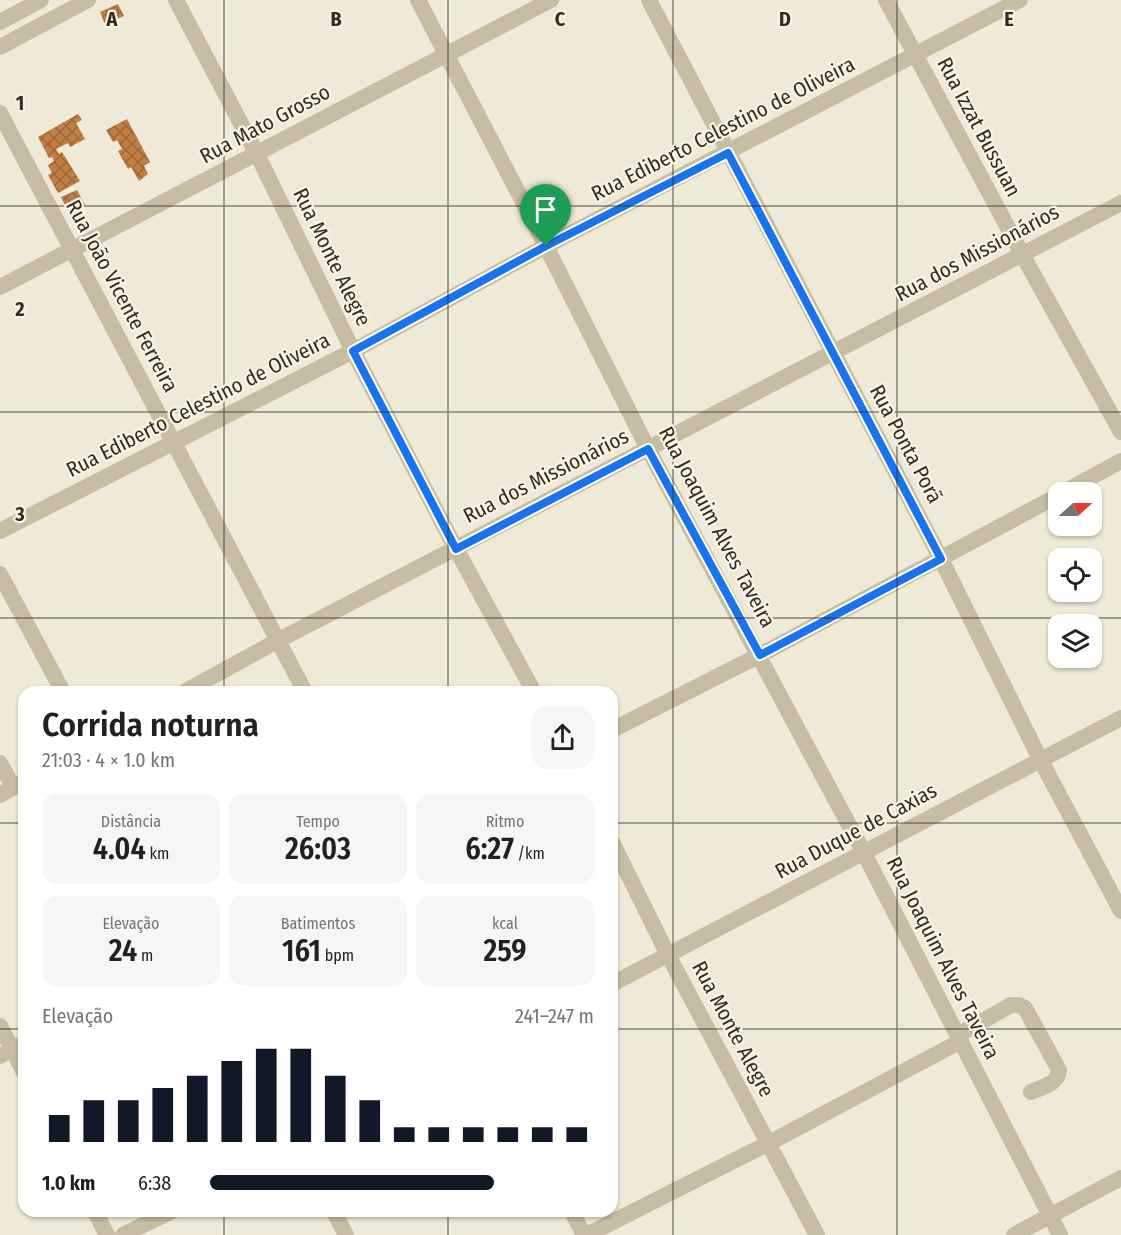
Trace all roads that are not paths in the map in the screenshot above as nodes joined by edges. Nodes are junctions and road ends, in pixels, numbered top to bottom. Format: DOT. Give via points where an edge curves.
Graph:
graph roads {
  1 [pos="41,0"];
  2 [pos="88,0"];
  3 [pos="176,0"];
  4 [pos="418,0"];
  5 [pos="551,0"];
  6 [pos="649,0"];
  7 [pos="886,0"];
  8 [pos="1020,0"];
  9 [pos="0,21"];
  10 [pos="0,47"];
  11 [pos="446,55"];
  12 [pos="914,55"];
  13 [pos="0,113"];
  14 [pos="728,153"];
  15 [pos="257,154"];
  16 [pos="1121,203"];
  17 [pos="546,246"];
  18 [pos="73,250"];
  19 [pos="1022,254"];
  20 [pos="0,288"];
  21 [pos="353,351"];
  22 [pos="834,354"];
  23 [pos="1121,432"];
  24 [pos="173,442"];
  25 [pos="648,449"];
  26 [pos="1121,461"];
  27 [pos="1082,482"];
  28 [pos="1048,501"];
  29 [pos="0,531"];
  30 [pos="456,549"];
  31 [pos="941,559"];
  32 [pos="0,574"];
  33 [pos="279,640"];
  34 [pos="760,655"];
  35 [pos="60,686"];
  36 [pos="195,686"];
  37 [pos="302,686"];
  38 [pos="531,686"];
  39 [pos="1121,718"];
  40 [pos="618,727"];
  41 [pos="1040,759"];
  42 [pos="0,763"];
  43 [pos="12,788"];
  44 [pos="864,853"];
  45 [pos="618,854"];
  46 [pos="1121,911"];
  47 [pos="667,953"];
  48 [pos="618,981"];
  49 [pos="0,1026"];
  50 [pos="960,1038"];
  51 [pos="12,1050"];
  52 [pos="1031,1092"];
  53 [pos="769,1143"];
  54 [pos="1121,1178"];
  55 [pos="1049,1215"];
  56 [pos="97,1217"];
  57 [pos="160,1217"];
  58 [pos="337,1217"];
  59 [pos="575,1217"];
  60 [pos="106,1235"];
  61 [pos="123,1235"];
  62 [pos="346,1235"];
  63 [pos="586,1235"];
  64 [pos="817,1235"];
  65 [pos="1014,1235"];
  66 [pos="1060,1235"];
  1 -- 9 [label="street"];
  2 -- 10 [label="street"];
  3 -- 15 [label="street, Rua Monte Alegre"];
  4 -- 11 [label="street, Rua Joaquim Alves Taveira"];
  5 -- 11 [label="street, Rua Mato Grosso"];
  6 -- 14 [label="street, Rua Ponta Porã"];
  7 -- 12 [label="street, Rua Izzat Bussuan"];
  8 -- 12 [label="street, Rua Ediberto Celestino de Oliveira"];
  11 -- 15 [label="street, Rua Mato Grosso"];
  11 -- 17 [label="street, Rua Joaquim Alves Taveira"];
  12 -- 14 [label="street, Rua Ediberto Celestino de Oliveira"];
  12 -- 19 [label="street, Rua Izzat Bussuan"];
  13 -- 18 [label="street, Rua João Vicente Ferreira"];
  14 -- 17 [label="street, Rua Ediberto Celestino de Oliveira"];
  14 -- 22 [label="street, Rua Ponta Porã"];
  15 -- 18 [label="street, Rua Mato Grosso"];
  15 -- 21 [label="street, Rua Monte Alegre"];
  16 -- 19 [label="street, Rua dos Missionários"];
  17 -- 21 [label="street, Rua Ediberto Celestino de Oliveira"];
  17 -- 25 [label="street, Rua Joaquim Alves Taveira"];
  18 -- 20 [label="street, Rua Mato Grosso"];
  18 -- 24 [label="street, Rua João Vicente Ferreira"];
  19 -- 22 [label="street, Rua dos Missionários"];
  19 -- 23 [label="street, Rua Izzat Bussuan"];
  21 -- 24 [label="street, Rua Ediberto Celestino de Oliveira"];
  21 -- 30 [label="street, Rua Monte Alegre"];
  22 -- 25 [label="street, Rua dos Missionários"];
  22 -- 31 [label="street, Rua Ponta Porã"];
  24 -- 29 [label="street, Rua Ediberto Celestino de Oliveira"];
  24 -- 33 [label="street, Rua João Vicente Ferreira"];
  25 -- 30 [label="street, Rua dos Missionários"];
  25 -- 34 [label="street, Rua Joaquim Alves Taveira"];
  26 -- 27 [label="street"];
  28 -- 31 [label="street"];
  30 -- 33 [label="street, Rua dos Missionários"];
  30 -- 38 [label="street, Rua Monte Alegre"];
  31 -- 34 [label="street"];
  31 -- 41 [label="street, Rua Ponta Porã"];
  32 -- 35 [label="street"];
  33 -- 36 [label="street, Rua dos Missionários"];
  33 -- 37 [label="street, Rua João Vicente Ferreira"];
  34 -- 40 [label="street"];
  34 -- 44 [label="street, Rua Joaquim Alves Taveira"];
  39 -- 41 [label="street, Rua Duque de Caxias"];
  41 -- 44 [label="street, Rua Duque de Caxias"];
  41 -- 46 [label="street, Rua Ponta Porã"];
  42 -- 43 [label="street"];
  44 -- 47 [label="street, Rua Duque de Caxias"];
  44 -- 50 [label="street, Rua Joaquim Alves Taveira"];
  45 -- 47 [label="street, Rua Monte Alegre"];
  47 -- 48 [label="street, Rua Duque de Caxias"];
  47 -- 53 [label="street, Rua Monte Alegre"];
  49 -- 51 [label="street"];
  50 -- 52 [label="street" via="1011,1005 1024,1008 1059,1070 1055,1081"];
  50 -- 53 [label="street"];
  50 -- 55 [label="street, Rua Joaquim Alves Taveira"];
  53 -- 63 [label="street"];
  53 -- 64 [label="street, Rua Monte Alegre"];
  54 -- 55 [label="street"];
  55 -- 65 [label="street"];
  55 -- 66 [label="street, Rua Joaquim Alves Taveira"];
  56 -- 60 [label="street"];
  57 -- 61 [label="street"];
  58 -- 62 [label="street"];
  59 -- 63 [label="street"];
}
